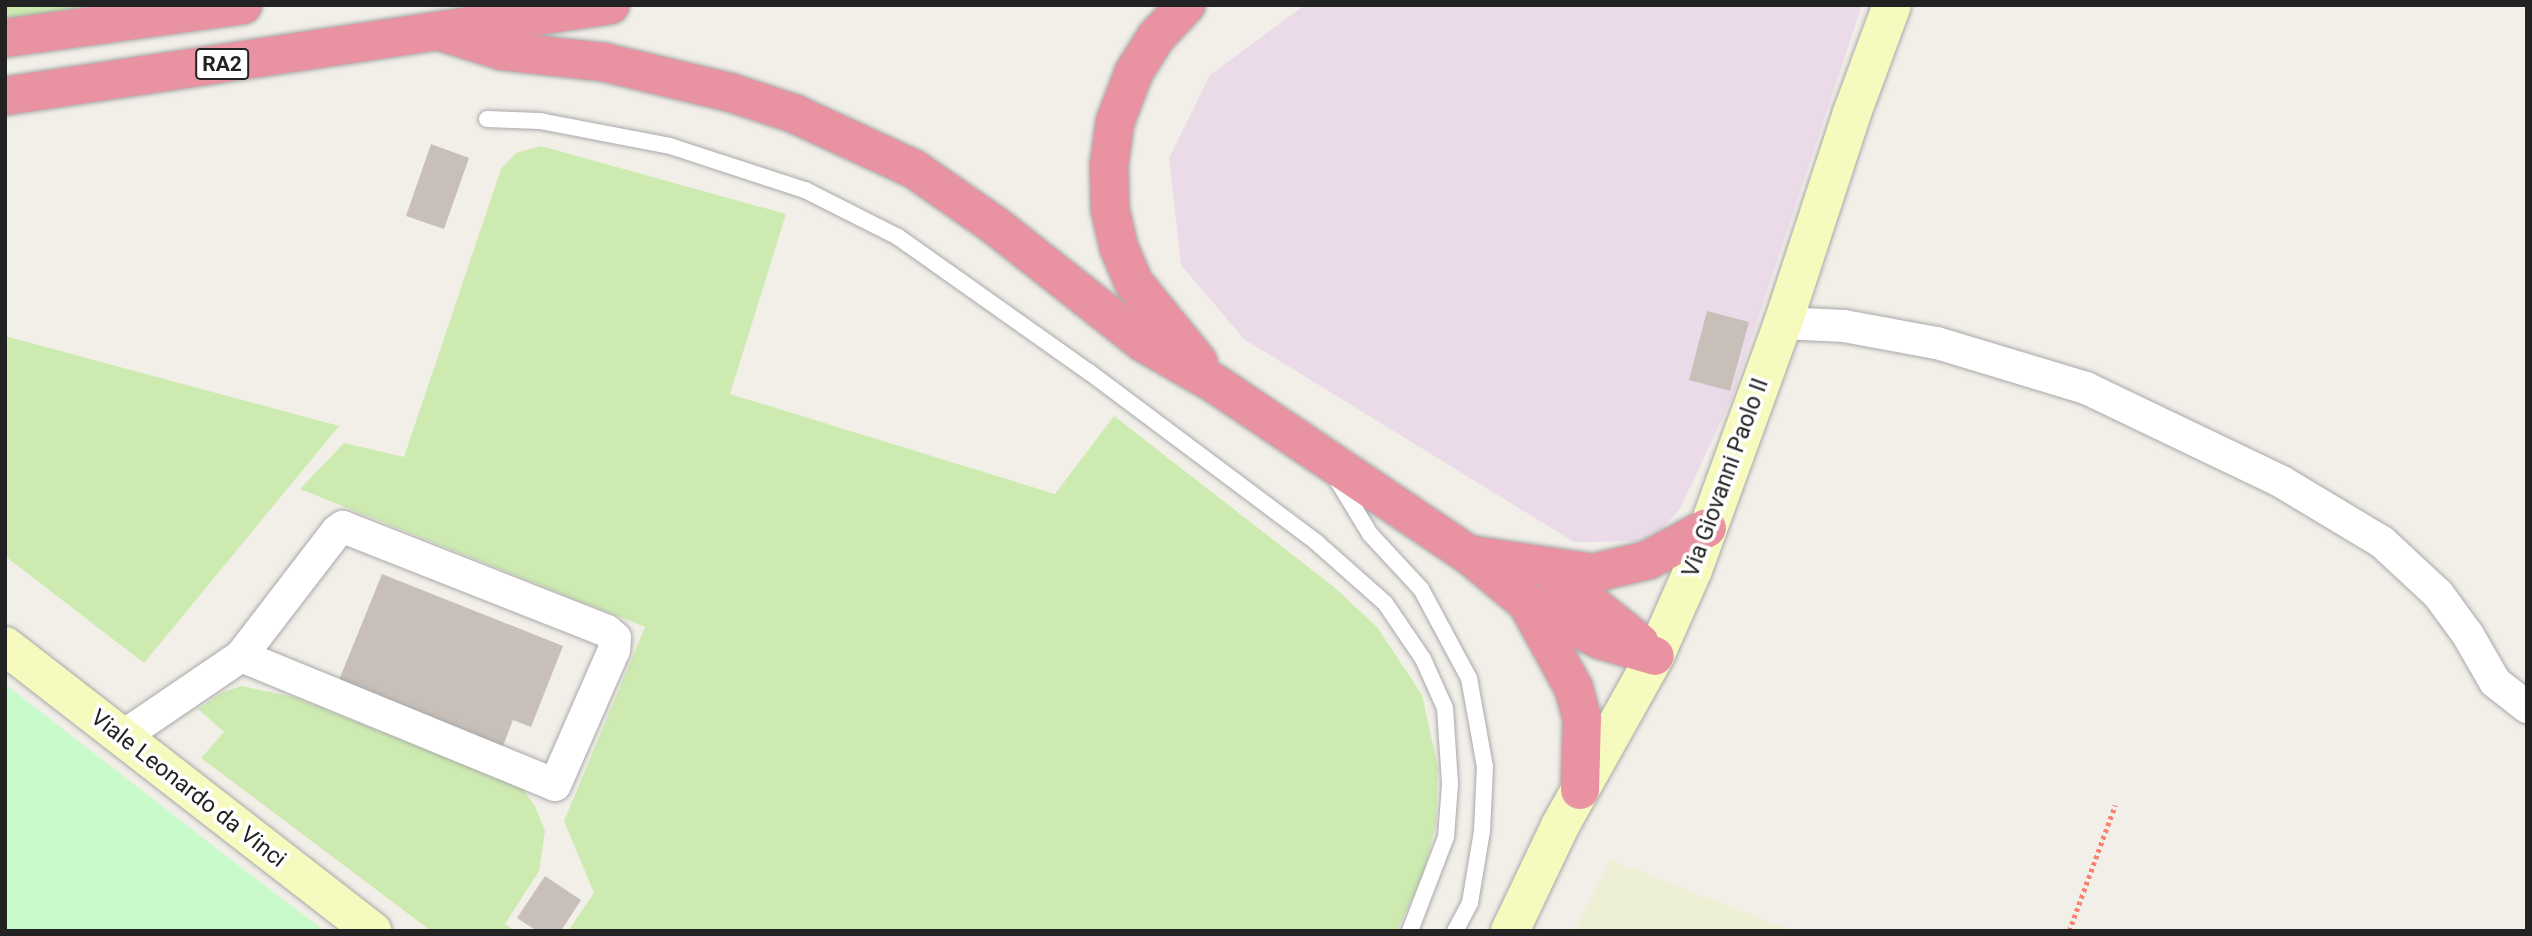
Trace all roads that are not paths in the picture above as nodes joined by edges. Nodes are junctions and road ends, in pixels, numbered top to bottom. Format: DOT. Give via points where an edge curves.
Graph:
graph roads {
  1 [pos="243,5"];
  2 [pos="610,5"];
  3 [pos="1186,5"];
  4 [pos="1892,5"];
  5 [pos="439,31"];
  6 [pos="5,38"];
  7 [pos="5,96"];
  8 [pos="487,119"];
  9 [pos="1783,323"];
  10 [pos="1217,385"];
  11 [pos="1326,461"];
  12 [pos="1707,528"];
  13 [pos="1468,554"];
  14 [pos="1546,568"];
  15 [pos="1527,603"];
  16 [pos="5,646"];
  17 [pos="241,656"];
  18 [pos="1654,656"];
  19 [pos="2527,707"];
  20 [pos="122,737"];
  21 [pos="1580,790"];
  22 [pos="372,931"];
  23 [pos="1410,931"];
  24 [pos="1455,931"];
  25 [pos="1510,931"];
  1 -- 6 [label="highway, RA2"];
  2 -- 5 [label="highway, RA2"];
  3 -- 10 [label="highway" via="1156,37 1123,97 1109,165 1110,209 1134,283"];
  4 -- 9 [label="street, Via Giovanni Paolo II"];
  5 -- 7 [label="highway, RA2"];
  5 -- 10 [label="highway" via="503,51 603,62 732,93 862,143 914,169 998,227 1144,343"];
  8 -- 23 [label="lane" via="540,121 670,146 805,190 898,237 1089,372 1326,551 1385,604 1423,659 1445,708 1450,784 1446,837"];
  9 -- 12 [label="street, Via Giovanni Paolo II"];
  9 -- 19 [label="street" via="1844,326 1937,342 2086,388 2282,482 2391,550 2438,594 2495,682"];
  10 -- 11 [label="highway"];
  11 -- 13 [label="highway"];
  11 -- 24 [label="lane" via="1370,534 1421,589 1469,678 1485,767 1482,831 1470,903"];
  12 -- 14 [label="highway" via="1648,560 1593,573"];
  12 -- 18 [label="street, Via Giovanni Paolo II"];
  13 -- 14 [label="highway"];
  13 -- 15 [label="highway"];
  14 -- 18 [label="highway"];
  15 -- 18 [label="highway" via="1601,640"];
  15 -- 21 [label="highway" via="1574,689 1582,718"];
  16 -- 20 [label="street, Viale Leonardo da Vinci"];
  17 -- 17 [label="street" via="555,785 614,650 615,638 343,527"];
  17 -- 20 [label="street"];
  18 -- 21 [label="street, Via Giovanni Paolo II"];
  20 -- 22 [label="street, Viale Leonardo da Vinci"];
  21 -- 25 [label="street, Via Giovanni Paolo II"];
}
